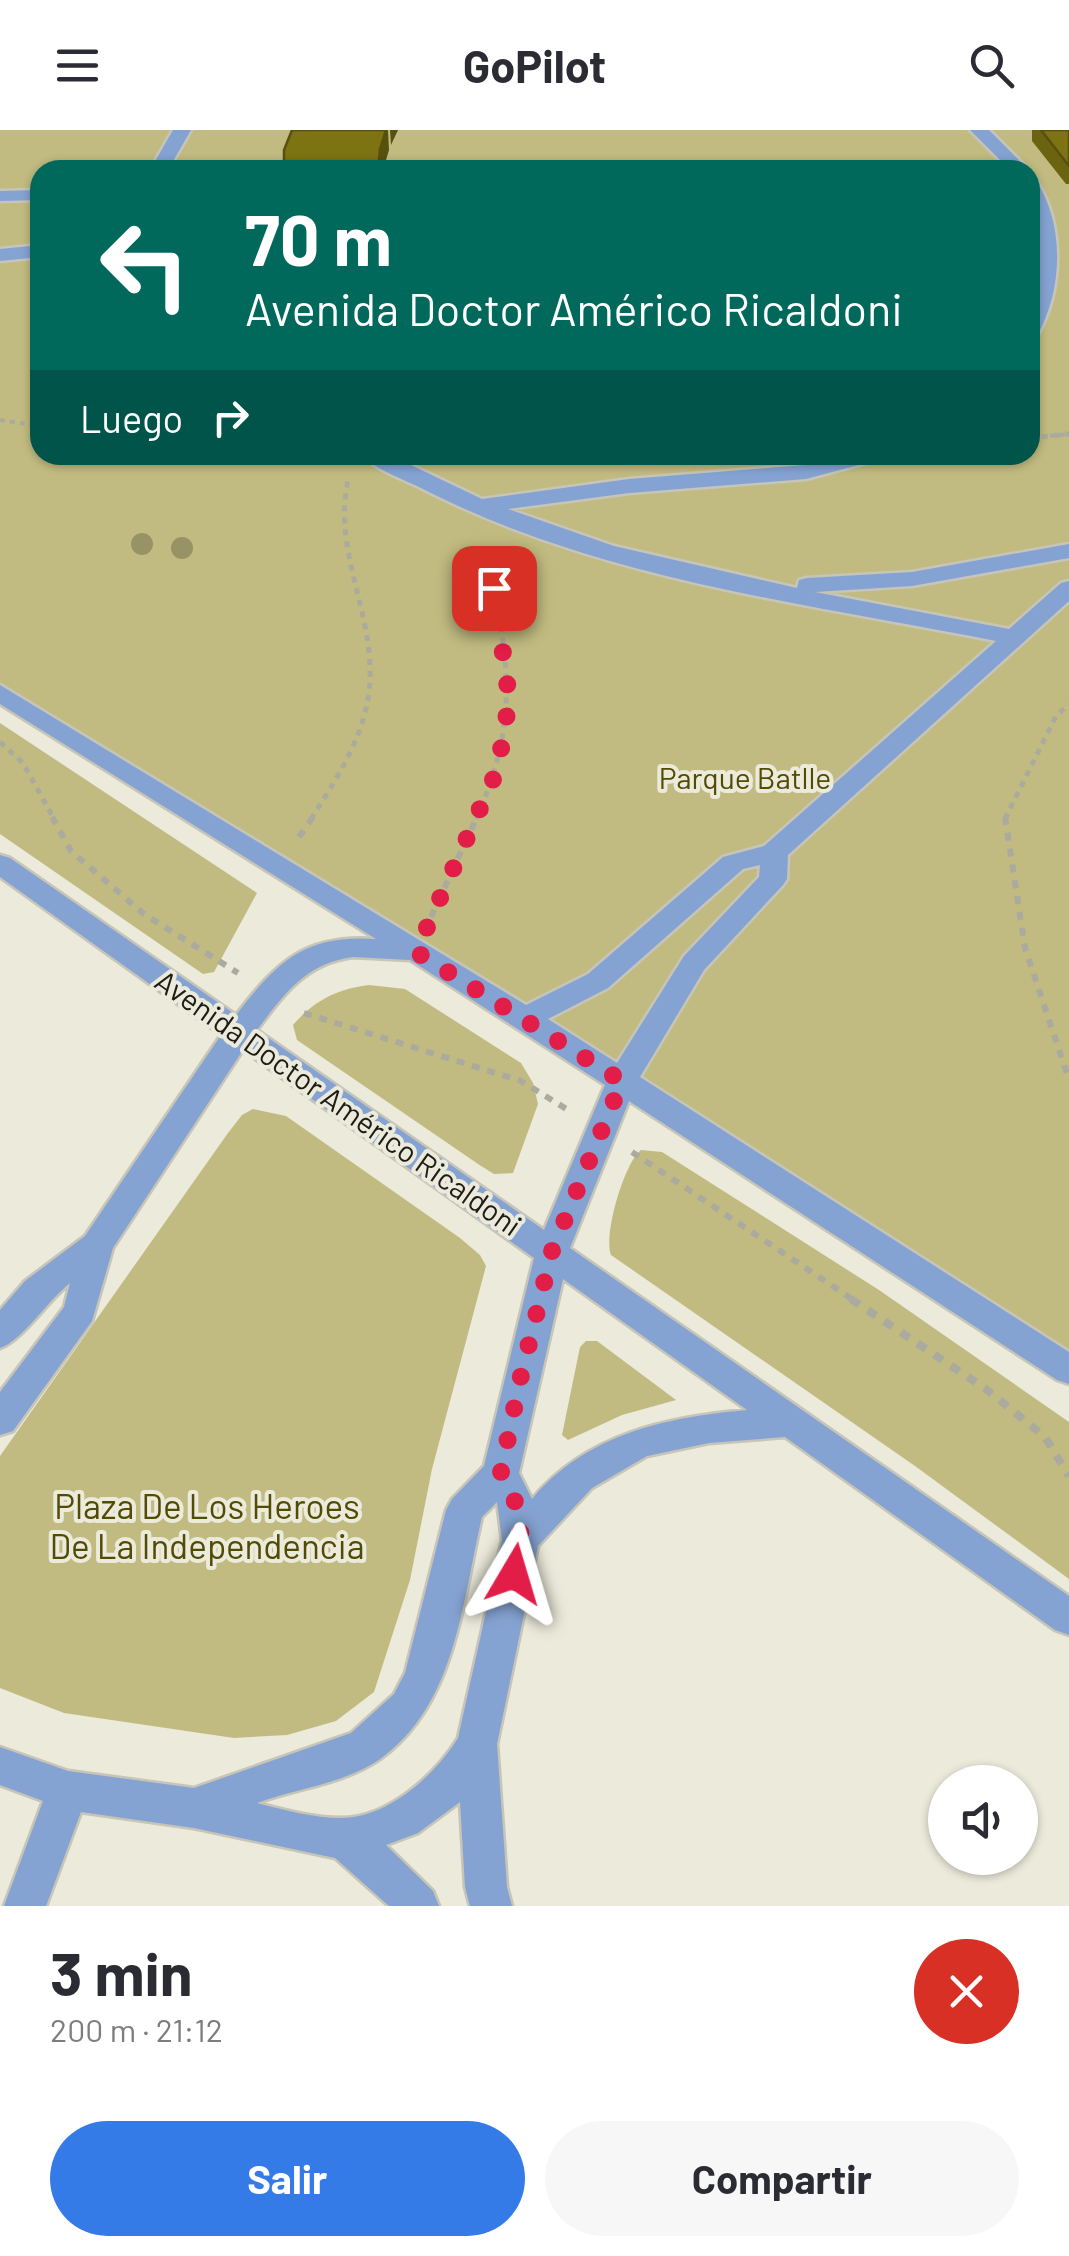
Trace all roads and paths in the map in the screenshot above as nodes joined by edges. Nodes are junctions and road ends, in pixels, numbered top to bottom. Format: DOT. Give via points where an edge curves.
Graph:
graph roads {
  1 [pos="182,130"];
  2 [pos="979,130"];
  3 [pos="165,160"];
  4 [pos="1010,160"];
  5 [pos="30,195"];
  6 [pos="0,196"];
  7 [pos="1040,207"];
  8 [pos="30,252"];
  9 [pos="0,255"];
  10 [pos="1040,298"];
  11 [pos="0,420"];
  12 [pos="30,424"];
  13 [pos="1069,434"];
  14 [pos="1040,437"];
  15 [pos="394,465"];
  16 [pos="832,465"];
  17 [pos="351,471"];
  18 [pos="478,506"];
  19 [pos="1069,551"];
  20 [pos="729,584"];
  21 [pos="1069,588"];
  22 [pos="1014,637"];
  23 [pos="0,693"];
  24 [pos="1069,704"];
  25 [pos="0,742"];
  26 [pos="774,852"];
  27 [pos="0,864"];
  28 [pos="280,867"];
  29 [pos="416,952"];
  30 [pos="269,993"];
  31 [pos="525,1018"];
  32 [pos="238,1032"];
  33 [pos="1069,1080"];
  34 [pos="622,1081"];
  35 [pos="601,1130"];
  36 [pos="97,1245"];
  37 [pos="552,1251"];
  38 [pos="0,1334"];
  39 [pos="1069,1370"];
  40 [pos="0,1420"];
  41 [pos="793,1422"];
  42 [pos="501,1472"];
  43 [pos="1069,1476"];
  44 [pos="521,1540"];
  45 [pos="1069,1618"];
  46 [pos="477,1744"];
  47 [pos="0,1766"];
  48 [pos="68,1791"];
  49 [pos="194,1808"];
  50 [pos="344,1839"];
  51 [pos="26,1906"];
  52 [pos="418,1906"];
  53 [pos="491,1906"];
  1 -- 3 [label="street"];
  2 -- 4 [label="street"];
  5 -- 6 [label="street"];
  7 -- 10 [label="street" via="1047,243"];
  8 -- 9 [label="street"];
  11 -- 12 [label="path"];
  13 -- 14 [label="path"];
  15 -- 18 [label="street"];
  16 -- 18 [label="street"];
  17 -- 28 [label="path" via="339,502 370,659 365,713 340,774"];
  18 -- 20 [label="street" via="554,538"];
  18 -- 29 [label="path" via="505,653 504,736 495,775"];
  19 -- 20 [label="street" via="912,580"];
  20 -- 22 [label="street"];
  21 -- 22 [label="street"];
  22 -- 26 [label="street"];
  23 -- 28 [label="street"];
  24 -- 33 [label="path" via="1056,716 1005,816 1025,948"];
  25 -- 30 [label="path" via="23,764 71,851 144,914"];
  26 -- 31 [label="street" via="733,863 598,981"];
  26 -- 34 [label="street" via="773,879 694,963"];
  27 -- 32 [label="street, Avenida Doctor Américo Ricaldoni"];
  28 -- 29 [label="street"];
  29 -- 30 [label="street" via="354,946 323,951 290,970"];
  29 -- 31 [label="street"];
  30 -- 32 [label="street"];
  30 -- 35 [label="path" via="314,1019 521,1081"];
  31 -- 34 [label="street"];
  32 -- 36 [label="street"];
  32 -- 37 [label="street, Avenida Doctor Américo Ricaldoni"];
  34 -- 35 [label="street"];
  34 -- 39 [label="street"];
  35 -- 37 [label="street"];
  35 -- 43 [label="path" via="986,1389 1045,1437"];
  36 -- 38 [label="street" via="37,1290"];
  36 -- 40 [label="street" via="80,1311"];
  37 -- 41 [label="street, Avenida Doctor Américo Ricaldoni"];
  37 -- 42 [label="street"];
  41 -- 44 [label="street" via="665,1434 623,1446 568,1485"];
  41 -- 45 [label="street, Avenida Doctor Américo Ricaldoni"];
  42 -- 44 [label="street" via="518,1508"];
  42 -- 49 [label="street" via="465,1510 424,1678 408,1707 365,1746 332,1762"];
  44 -- 46 [label="street"];
  46 -- 50 [label="street" via="434,1799 404,1819"];
  46 -- 53 [label="street"];
  47 -- 48 [label="street"];
  48 -- 49 [label="street"];
  48 -- 51 [label="street"];
  49 -- 50 [label="street"];
  50 -- 52 [label="street"];
}
